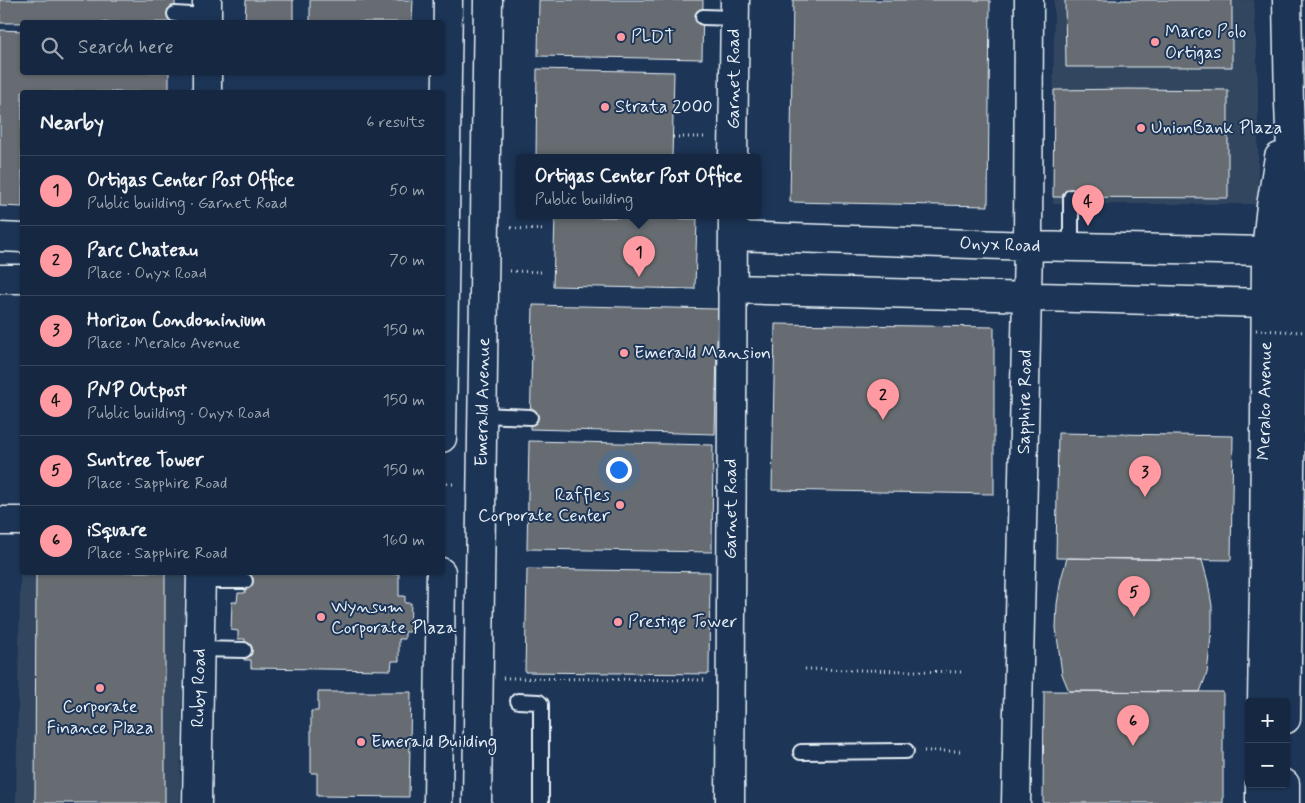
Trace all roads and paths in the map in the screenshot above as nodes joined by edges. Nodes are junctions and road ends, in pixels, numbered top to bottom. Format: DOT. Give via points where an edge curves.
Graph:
graph roads {
  1 [pos="448,0"];
  2 [pos="488,0"];
  3 [pos="1029,0"];
  4 [pos="1287,0"];
  5 [pos="735,9"];
  6 [pos="207,13"];
  7 [pos="175,14"];
  8 [pos="703,17"];
  9 [pos="207,75"];
  10 [pos="207,90"];
  11 [pos="1289,103"];
  12 [pos="673,137"];
  13 [pos="734,148"];
  14 [pos="1071,197"];
  15 [pos="445,219"];
  16 [pos="733,226"];
  17 [pos="485,227"];
  18 [pos="544,230"];
  19 [pos="0,238"];
  20 [pos="20,238"];
  21 [pos="1028,246"];
  22 [pos="1071,247"];
  23 [pos="1266,251"];
  24 [pos="484,271"];
  25 [pos="544,272"];
  26 [pos="0,279"];
  27 [pos="20,279"];
  28 [pos="732,289"];
  29 [pos="1026,296"];
  30 [pos="1266,303"];
  31 [pos="1256,330"];
  32 [pos="1305,332"];
  33 [pos="482,415"];
  34 [pos="530,417"];
  35 [pos="0,521"];
  36 [pos="20,521"];
  37 [pos="441,575"];
  38 [pos="201,576"];
  39 [pos="245,580"];
  40 [pos="199,649"];
  41 [pos="244,650"];
  42 [pos="805,669"];
  43 [pos="479,670"];
  44 [pos="962,672"];
  45 [pos="730,680"];
  46 [pos="1262,698"];
  47 [pos="1286,698"];
  48 [pos="518,701"];
  49 [pos="906,751"];
  50 [pos="961,751"];
  51 [pos="801,752"];
  52 [pos="1260,788"];
  53 [pos="1285,788"];
  54 [pos="197,803"];
  55 [pos="438,803"];
  56 [pos="478,803"];
  57 [pos="541,803"];
  58 [pos="730,803"];
  59 [pos="1016,803"];
  60 [pos="1260,803"];
  61 [pos="1285,803"];
  1 -- 15 [label="street"];
  2 -- 17 [label="street, Emerald Avenue"];
  3 -- 21 [label="street, Sapphire Road"];
  4 -- 11 [label="street, Meralco Avenue"];
  5 -- 8 [label="lane"];
  5 -- 13 [label="street, Garnet Road"];
  6 -- 7 [label="lane"];
  9 -- 10 [label="street"];
  11 -- 23 [label="street, Meralco Avenue"];
  11 -- 47 [label="street, Meralco Avenue" via="1294,226"];
  12 -- 13 [label="path"];
  14 -- 22 [label="lane"];
  16 -- 21 [label="street, Onyx Road"];
  16 -- 28 [label="street, Garnet Road"];
  17 -- 18 [label="path"];
  17 -- 24 [label="street, Emerald Avenue"];
  19 -- 20 [label="street"];
  21 -- 22 [label="street, Onyx Road"];
  21 -- 29 [label="street, Sapphire Road"];
  22 -- 23 [label="street, Onyx Road"];
  23 -- 30 [label="street, Meralco Avenue"];
  24 -- 25 [label="path"];
  24 -- 33 [label="street, Emerald Avenue"];
  26 -- 27 [label="street"];
  28 -- 29 [label="street"];
  28 -- 45 [label="street, Garnet Road"];
  29 -- 30 [label="street"];
  29 -- 59 [label="street, Sapphire Road"];
  30 -- 46 [label="street, Meralco Avenue"];
  31 -- 32 [label="path, bridge"];
  33 -- 34 [label="lane"];
  33 -- 43 [label="street, Emerald Avenue"];
  35 -- 36 [label="street"];
  37 -- 55 [label="street"];
  38 -- 39 [label="lane"];
  38 -- 40 [label="street, Ruby Road"];
  40 -- 41 [label="lane"];
  40 -- 54 [label="street, Ruby Road"];
  42 -- 44 [label="path"];
  43 -- 45 [label="path" via="492,678"];
  43 -- 56 [label="street, Emerald Avenue"];
  45 -- 58 [label="street, Garnet Road"];
  48 -- 57 [label="lane" via="542,704"];
  49 -- 50 [label="path"];
  49 -- 51 [label="lane"];
  52 -- 60 [label="street"];
  53 -- 61 [label="street"];
}
